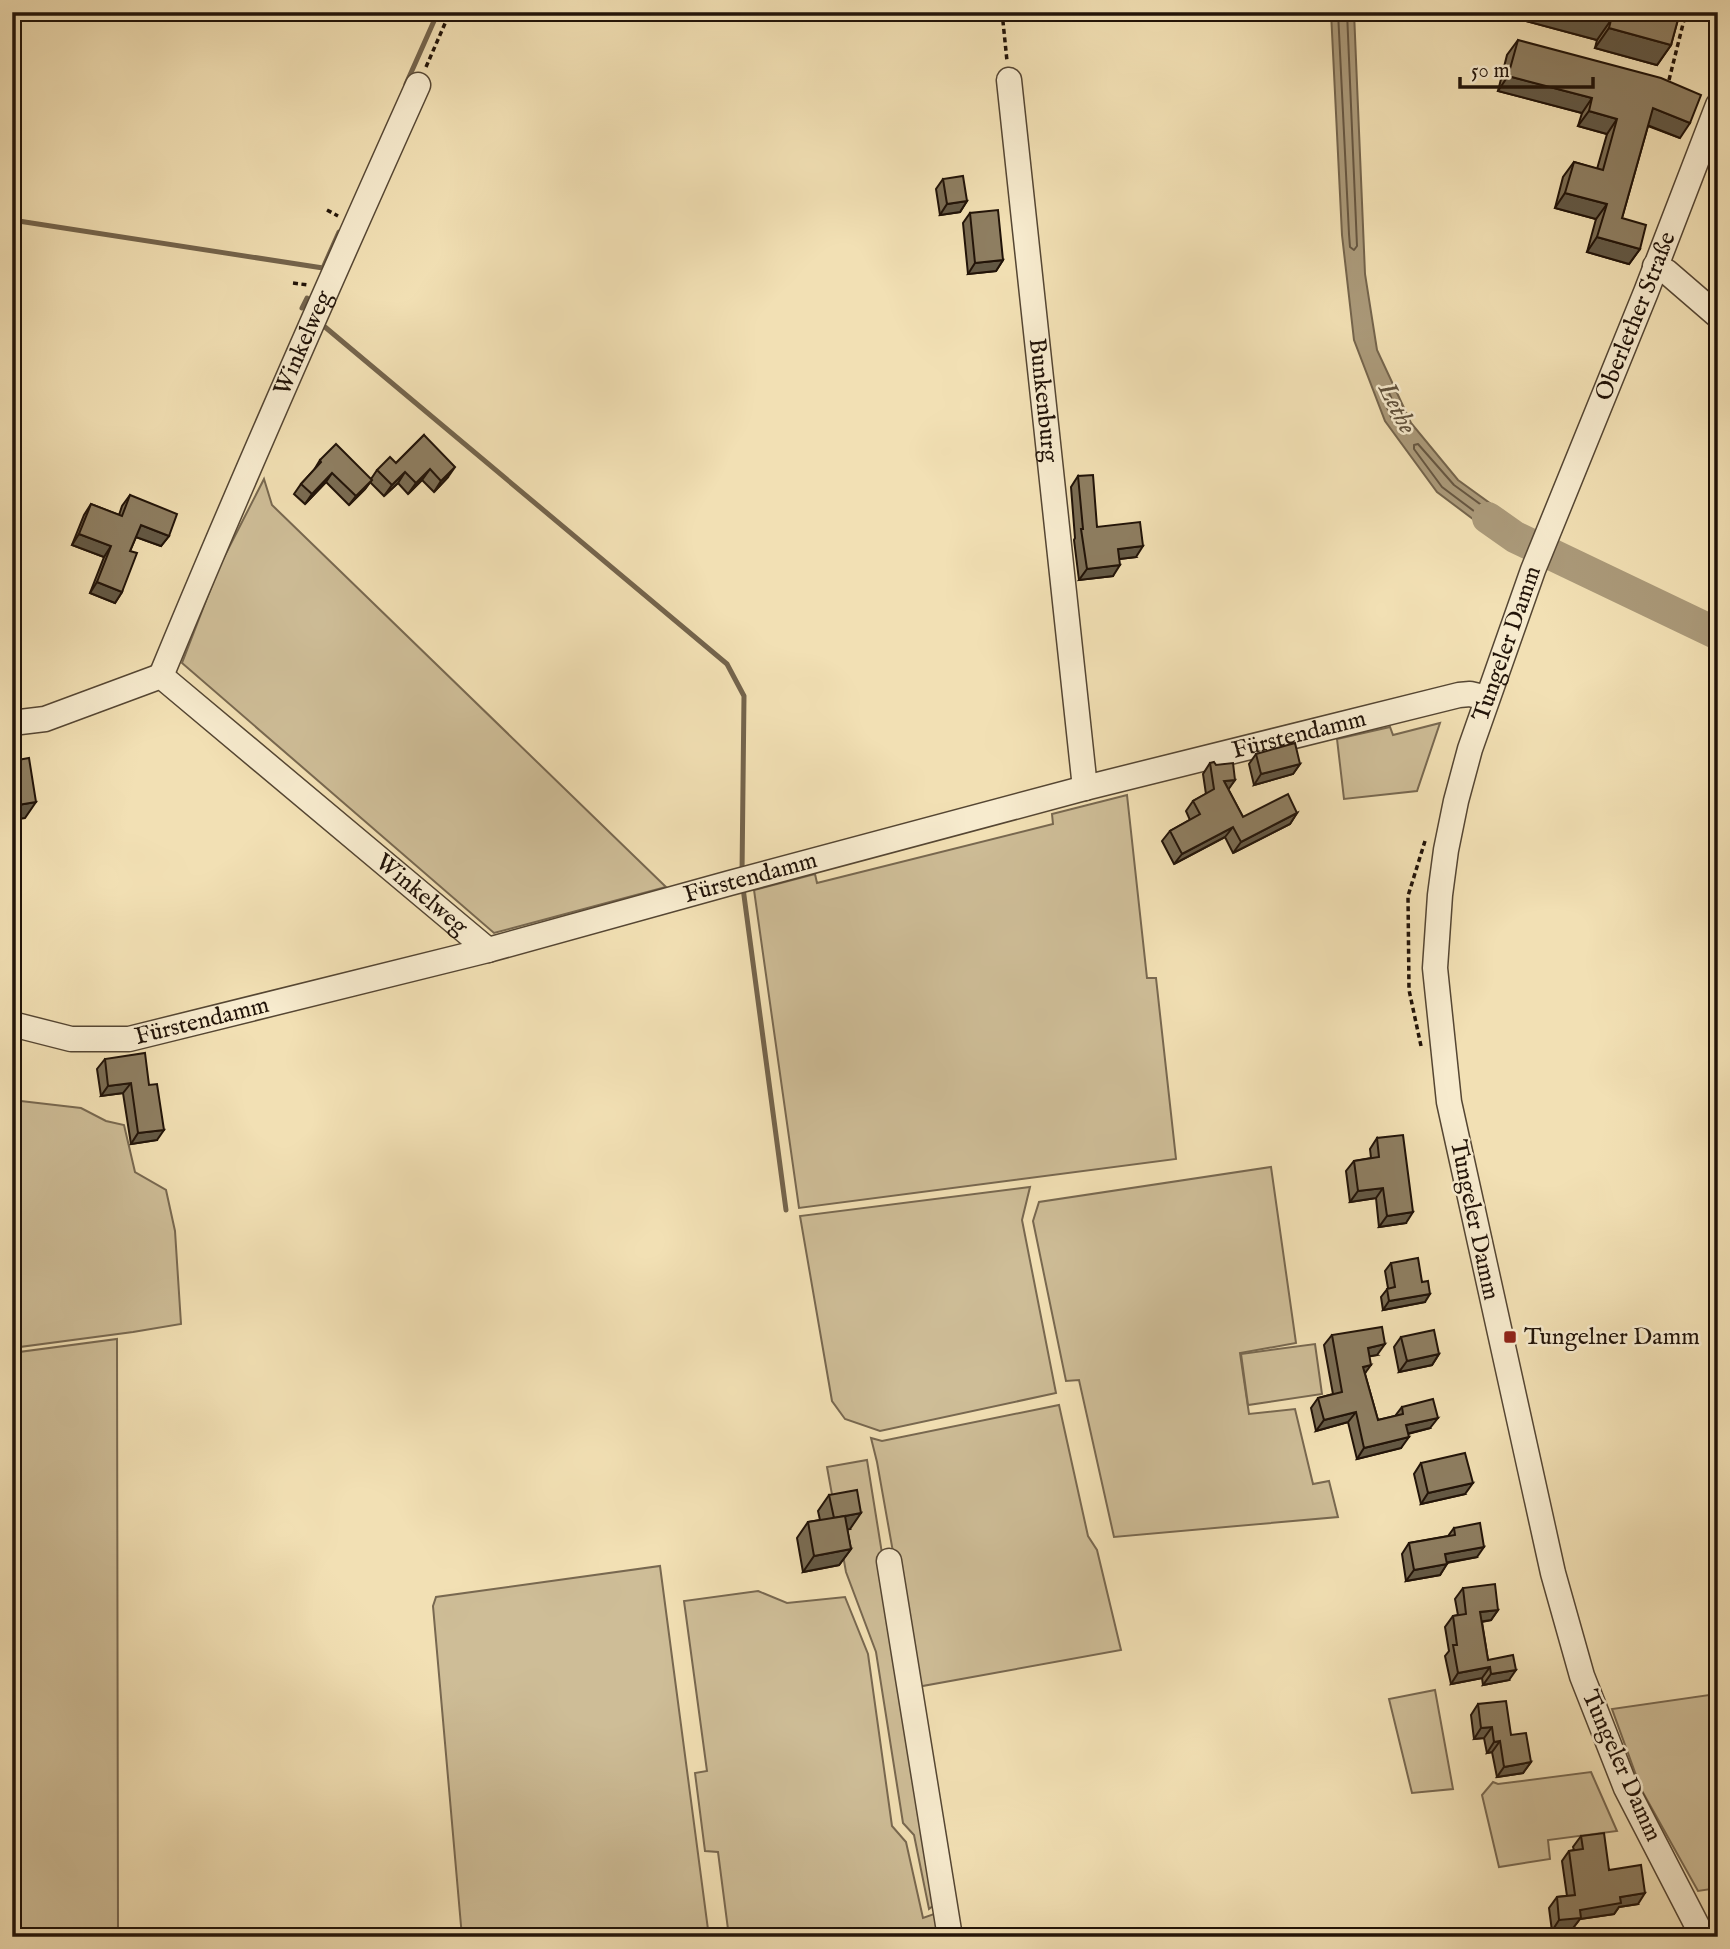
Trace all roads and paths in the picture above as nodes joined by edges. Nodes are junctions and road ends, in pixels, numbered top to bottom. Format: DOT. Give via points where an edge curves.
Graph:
graph roads {
  1 [pos="450,12"];
  2 [pos="1002,12"];
  3 [pos="1686,12"];
  4 [pos="1009,80"];
  5 [pos="1669,80"];
  6 [pos="418,85"];
  7 [pos="1718,105"];
  8 [pos="1655,266"];
  9 [pos="1718,316"];
  10 [pos="1550,526"];
  11 [pos="161,676"];
  12 [pos="1487,698"];
  13 [pos="12,723"];
  14 [pos="1085,789"];
  15 [pos="488,950"];
  16 [pos="12,1024"];
  17 [pos="889,1560"];
  18 [pos="1697,1935"];
  19 [pos="950,1937"];
  1 -- 6 [label="path"];
  2 -- 4 [label="path"];
  3 -- 5 [label="path"];
  4 -- 14 [label="street, Bunkenburg"];
  6 -- 11 [label="street, Winkelweg"];
  7 -- 8 [label="street, Oberlether Straße"];
  8 -- 9 [label="street"];
  8 -- 10 [label="street, Oberlether Straße"];
  10 -- 12 [label="street, Tungeler Damm"];
  11 -- 13 [label="street" via="45,719"];
  11 -- 15 [label="street, Winkelweg"];
  12 -- 14 [label="street, Fürstendamm" via="1459,695"];
  12 -- 18 [label="street, Tungeler Damm" via="1456,801 1440,895 1435,968 1449,1102 1553,1573 1582,1676 1626,1788"];
  14 -- 15 [label="street, Fürstendamm"];
  15 -- 16 [label="street, Fürstendamm" via="129,1038 71,1039"];
  17 -- 19 [label="street"];
}
